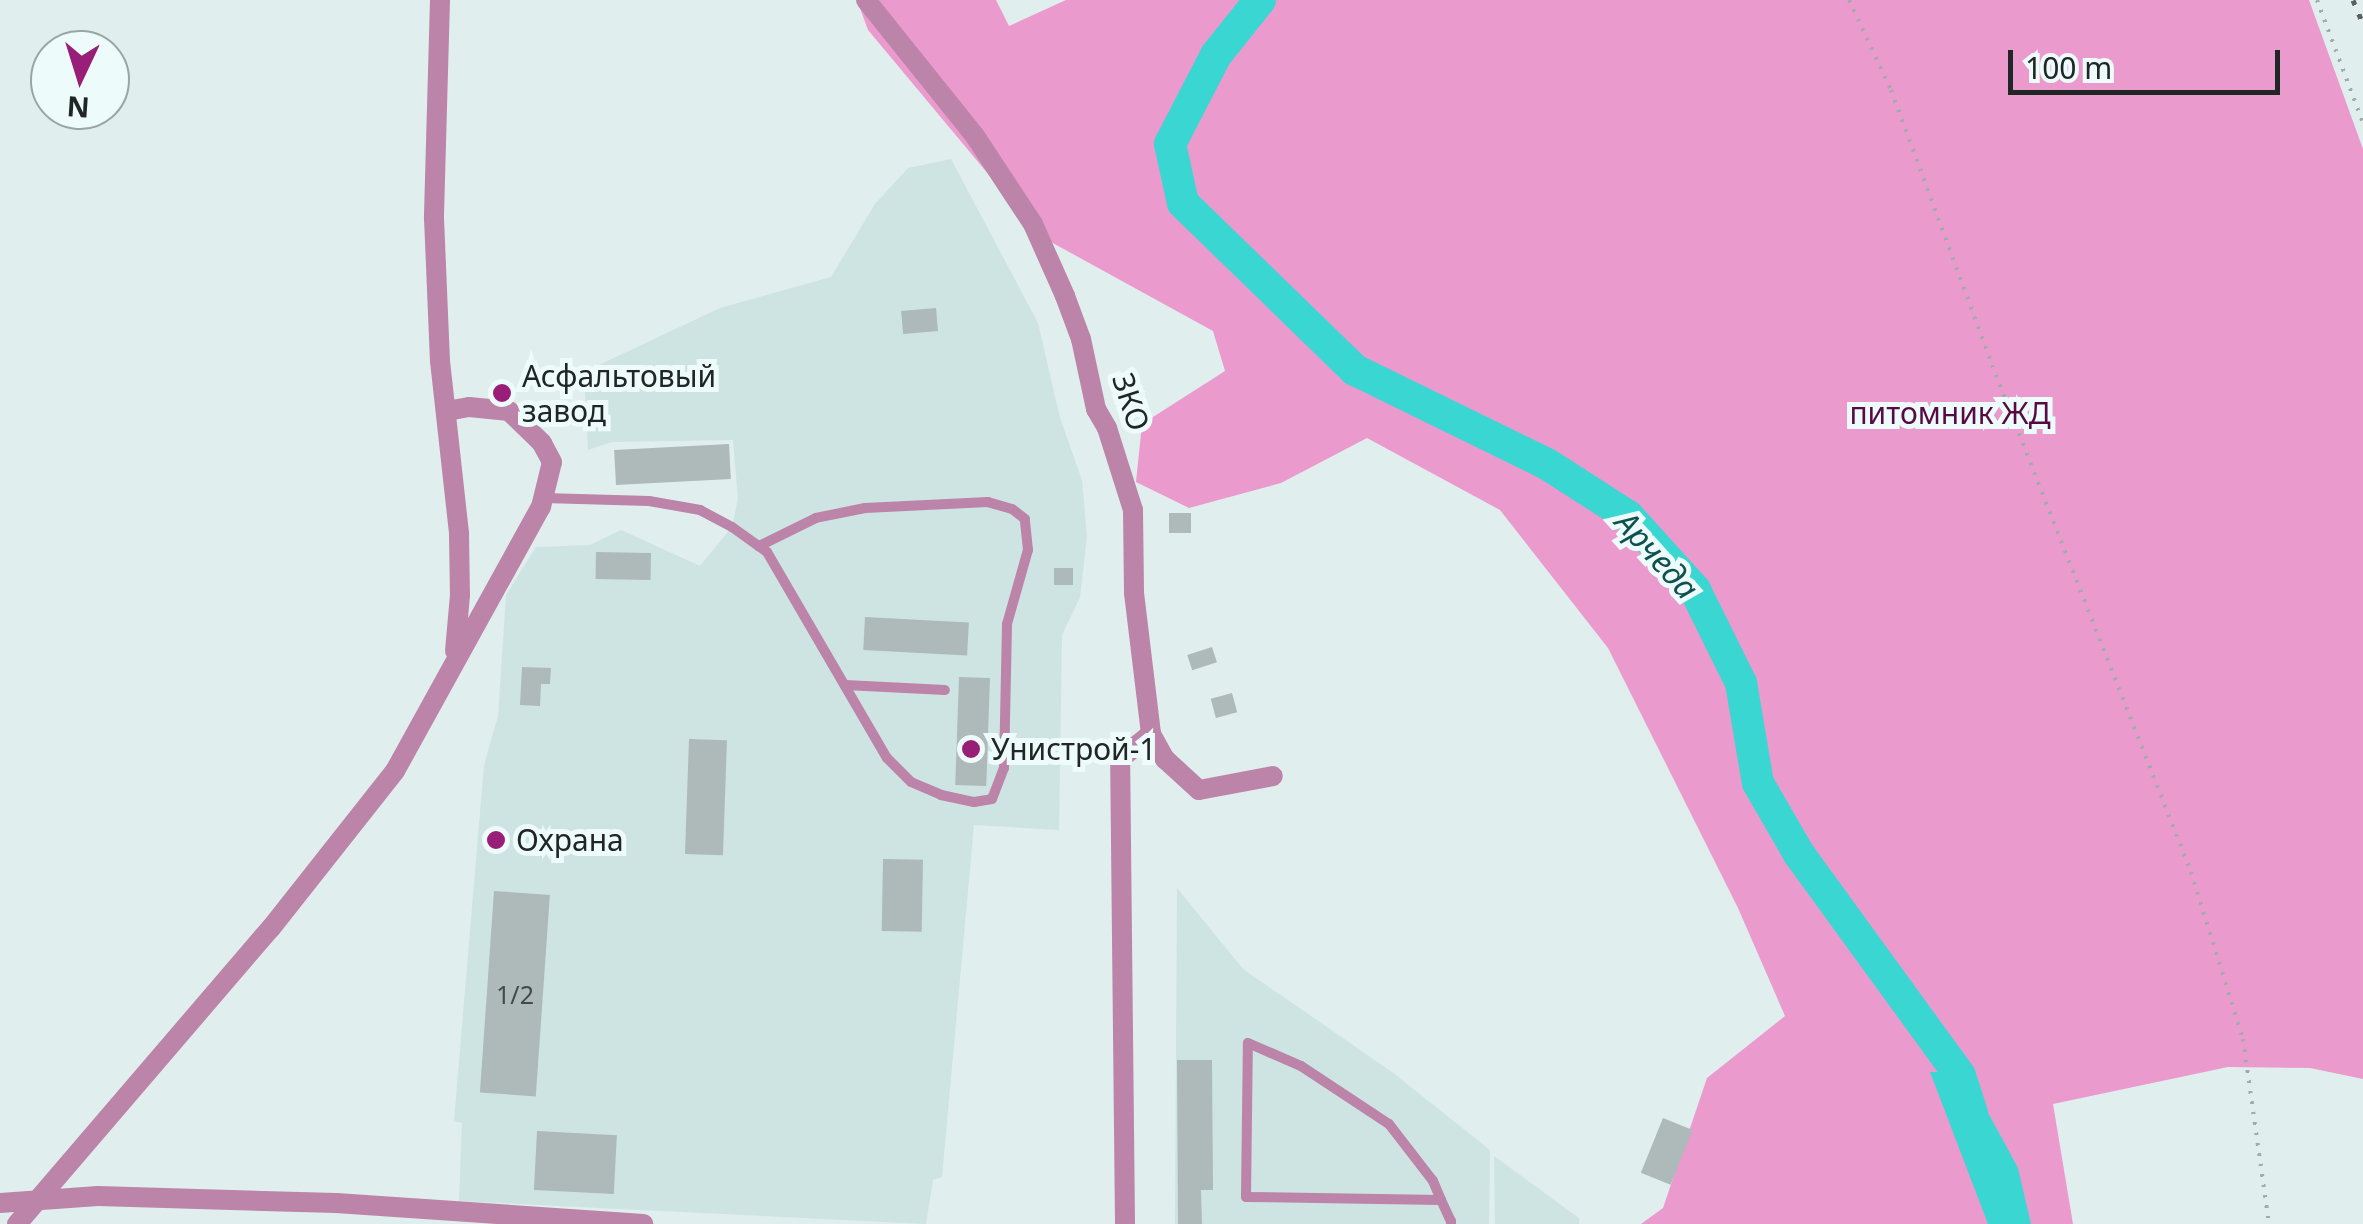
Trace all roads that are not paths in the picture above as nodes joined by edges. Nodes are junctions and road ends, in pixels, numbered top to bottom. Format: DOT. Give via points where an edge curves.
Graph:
graph roads {
  1 [pos="440,0"];
  2 [pos="866,0"];
  3 [pos="447,411"];
  4 [pos="544,498"];
  5 [pos="759,546"];
  6 [pos="454,658"];
  7 [pos="846,685"];
  8 [pos="945,690"];
  9 [pos="1151,734"];
  10 [pos="1272,776"];
  11 [pos="1441,1200"];
  12 [pos="0,1203"];
  13 [pos="30,1204"];
  14 [pos="192,1213"];
  15 [pos="431,1218"];
  16 [pos="17,1224"];
  17 [pos="644,1224"];
  18 [pos="1124,1224"];
  19 [pos="1451,1224"];
  1 -- 3 [label="street" via="434,218"];
  2 -- 9 [label="street, ЗКО" via="975,136 1033,224 1065,296 1133,510 1134,592"];
  3 -- 4 [label="street" via="509,411 552,462"];
  3 -- 6 [label="street" via="459,534"];
  4 -- 5 [label="lane" via="630,499 700,510"];
  4 -- 6 [label="street"];
  5 -- 7 [label="lane"];
  5 -- 7 [label="lane" via="816,518 865,508 988,502 1025,518 1028,550 1007,624 1004,768 992,799 974,802 912,782 887,758"];
  6 -- 13 [label="street" via="394,771 271,928"];
  7 -- 8 [label="lane"];
  9 -- 10 [label="street" via="1165,759 1199,790"];
  9 -- 18 [label="street" via="1120,759"];
  11 -- 11 [label="lane" via="1246,1198 1248,1044 1301,1066 1390,1124"];
  11 -- 19 [label="lane"];
  12 -- 13 [label="street"];
  13 -- 14 [label="street" via="98,1196"];
  13 -- 16 [label="street"];
  14 -- 15 [label="street" via="336,1204"];
  15 -- 17 [label="street"];
}
